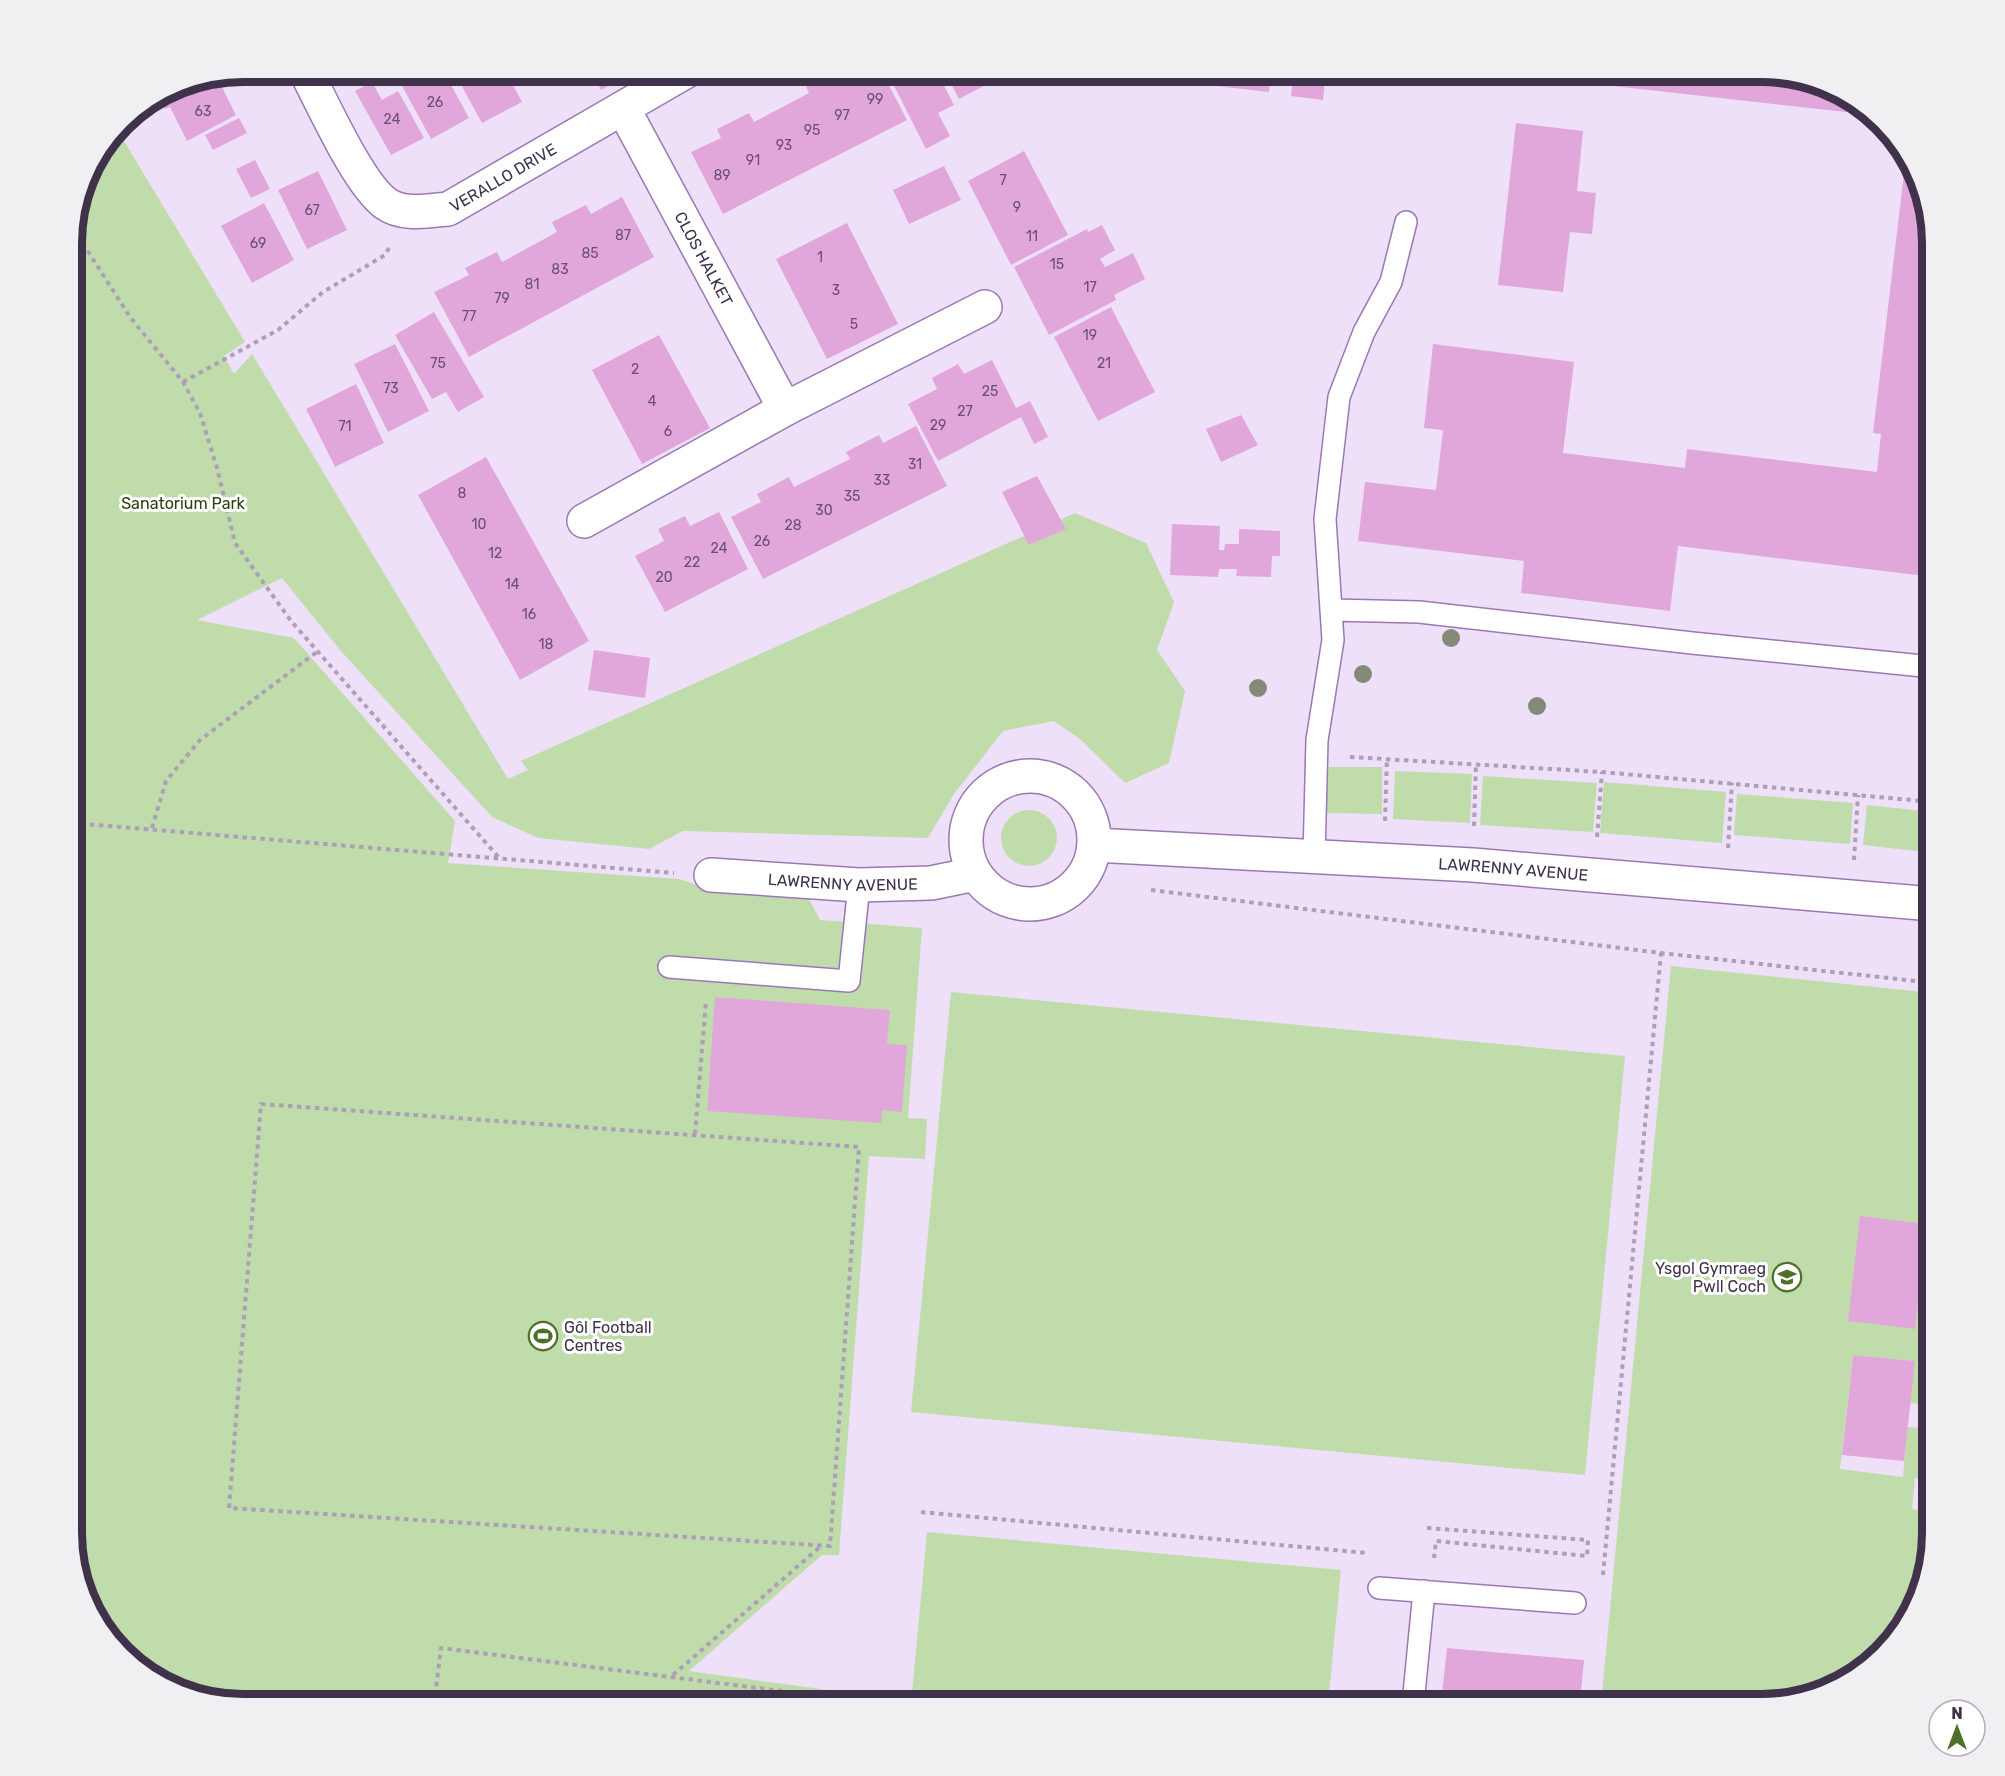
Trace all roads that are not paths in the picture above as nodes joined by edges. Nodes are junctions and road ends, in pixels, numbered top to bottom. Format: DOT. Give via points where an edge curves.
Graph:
graph roads {
  1 [pos="312,83"];
  2 [pos="667,83"];
  3 [pos="623,108"];
  4 [pos="1406,222"];
  5 [pos="986,307"];
  6 [pos="785,410"];
  7 [pos="584,521"];
  8 [pos="1332,610"];
  9 [pos="1922,666"];
  10 [pos="1094,845"];
  11 [pos="1314,857"];
  12 [pos="975,874"];
  13 [pos="711,875"];
  14 [pos="859,885"];
  15 [pos="1922,903"];
  16 [pos="669,968"];
  17 [pos="1378,1588"];
  18 [pos="1424,1591"];
  19 [pos="1575,1603"];
  20 [pos="1414,1694"];
  1 -- 3 [label="street, VERALLO DRIVE" via="358,171 385,204 416,213 448,209"];
  2 -- 3 [label="street, VERALLO DRIVE"];
  3 -- 6 [label="street, CLOS HALKET"];
  4 -- 8 [label="lane" via="1390,282 1364,332 1339,397 1325,519"];
  5 -- 6 [label="street"];
  6 -- 7 [label="street"];
  8 -- 9 [label="lane" via="1419,612"];
  8 -- 11 [label="lane" via="1333,640 1317,756"];
  10 -- 11 [label="street, LAWRENNY AVENUE"];
  10 -- 12 [label="street" via="1079,881 1064,895 1045,903 1006,900"];
  10 -- 12 [label="street" via="1092,823 1082,803 1067,788 1047,778 1026,776 1004,781 986,793 973,811 966,832 967,853"];
  11 -- 15 [label="street, LAWRENNY AVENUE" via="1473,865"];
  12 -- 14 [label="street, LAWRENNY AVENUE" via="931,883"];
  13 -- 14 [label="street, LAWRENNY AVENUE"];
  14 -- 16 [label="lane" via="849,981"];
  17 -- 18 [label="lane"];
  18 -- 19 [label="lane"];
  18 -- 20 [label="lane"];
}
